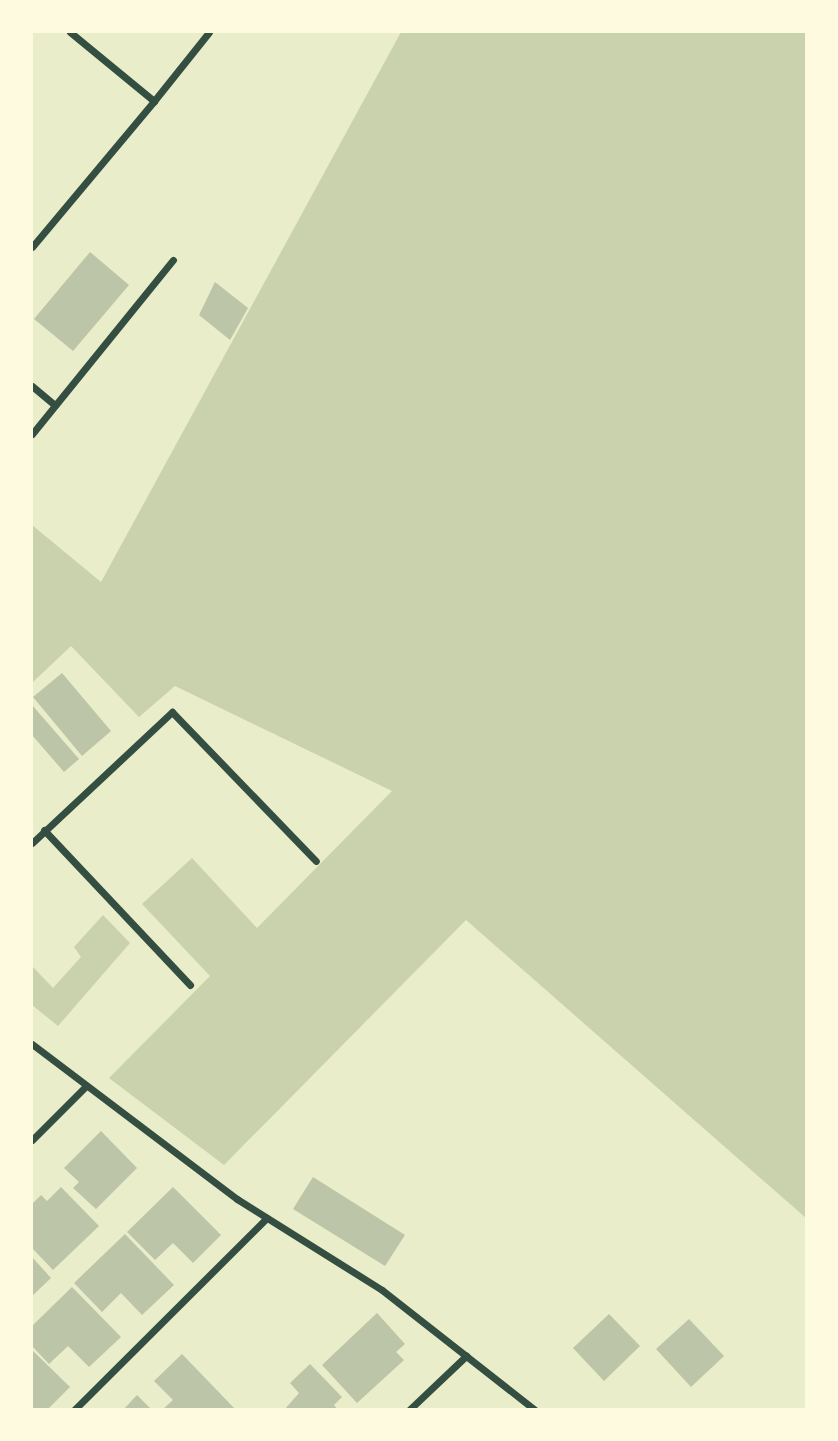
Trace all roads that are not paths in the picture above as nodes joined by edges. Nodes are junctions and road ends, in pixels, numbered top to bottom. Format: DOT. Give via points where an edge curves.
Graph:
graph roads {
  1 [pos="70,32"];
  2 [pos="209,32"];
  3 [pos="154,101"];
  4 [pos="32,247"];
  5 [pos="173,260"];
  6 [pos="32,386"];
  7 [pos="55,405"];
  8 [pos="32,434"];
  9 [pos="44,830"];
  10 [pos="32,843"];
  11 [pos="316,861"];
  12 [pos="190,985"];
  13 [pos="32,1044"];
  14 [pos="86,1086"];
  15 [pos="32,1139"];
  16 [pos="267,1218"];
  17 [pos="466,1356"];
  18 [pos="74,1409"];
  19 [pos="409,1409"];
  20 [pos="535,1409"];
  1 -- 3 [label="street"];
  2 -- 3 [label="street"];
  3 -- 4 [label="street"];
  5 -- 7 [label="street"];
  6 -- 7 [label="street"];
  7 -- 8 [label="street"];
  9 -- 10 [label="street"];
  9 -- 11 [label="street" via="172,712"];
  9 -- 12 [label="street"];
  13 -- 14 [label="street"];
  14 -- 15 [label="street"];
  14 -- 16 [label="street"];
  16 -- 17 [label="street" via="382,1290"];
  16 -- 18 [label="street"];
  17 -- 19 [label="street"];
  17 -- 20 [label="street"];
}
